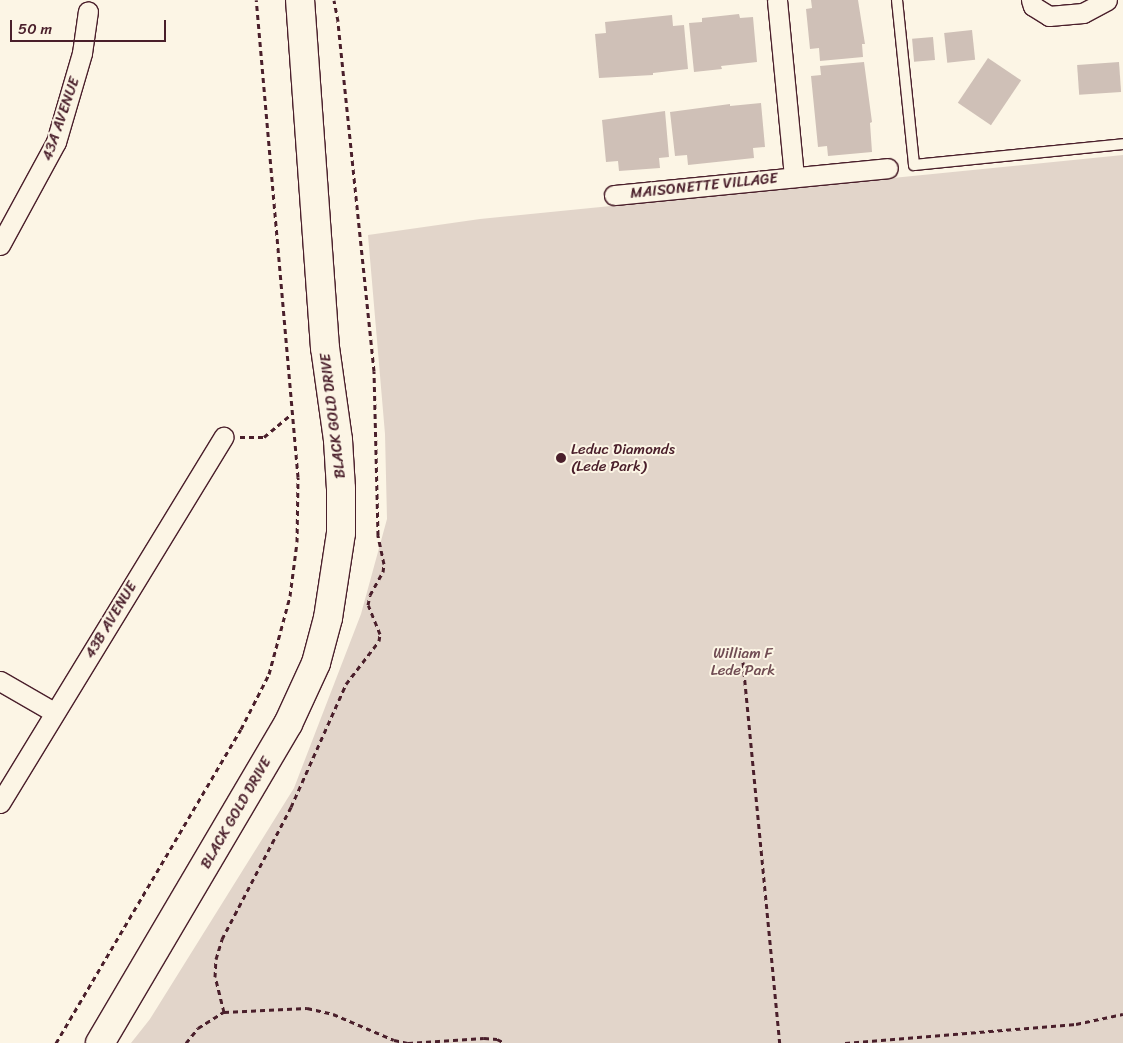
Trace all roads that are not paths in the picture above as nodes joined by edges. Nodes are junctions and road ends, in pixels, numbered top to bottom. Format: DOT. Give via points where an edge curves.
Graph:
graph roads {
  1 [pos="300,0"];
  2 [pos="777,0"];
  3 [pos="897,0"];
  4 [pos="1031,0"];
  5 [pos="1107,0"];
  6 [pos="88,11"];
  7 [pos="1123,144"];
  8 [pos="888,168"];
  9 [pos="794,177"];
  10 [pos="614,195"];
  11 [pos="0,245"];
  12 [pos="223,436"];
  13 [pos="0,681"];
  14 [pos="54,712"];
  15 [pos="0,804"];
  16 [pos="100,1043"];
  1 -- 16 [label="main road, BLACK GOLD DRIVE" via="325,348 338,440 341,489 341,533 328,618 316,663 288,724"];
  2 -- 9 [label="street, MAISONETTE VILLAGE"];
  3 -- 7 [label="lane" via="914,165"];
  4 -- 5 [label="street" via="1033,6 1049,16 1083,13"];
  6 -- 11 [label="street, 43A AVENUE" via="82,53 56,142"];
  8 -- 9 [label="street, MAISONETTE VILLAGE"];
  9 -- 10 [label="street, MAISONETTE VILLAGE"];
  12 -- 14 [label="street, 43B AVENUE"];
  13 -- 14 [label="street"];
  14 -- 15 [label="street, 43B AVENUE"];
}
